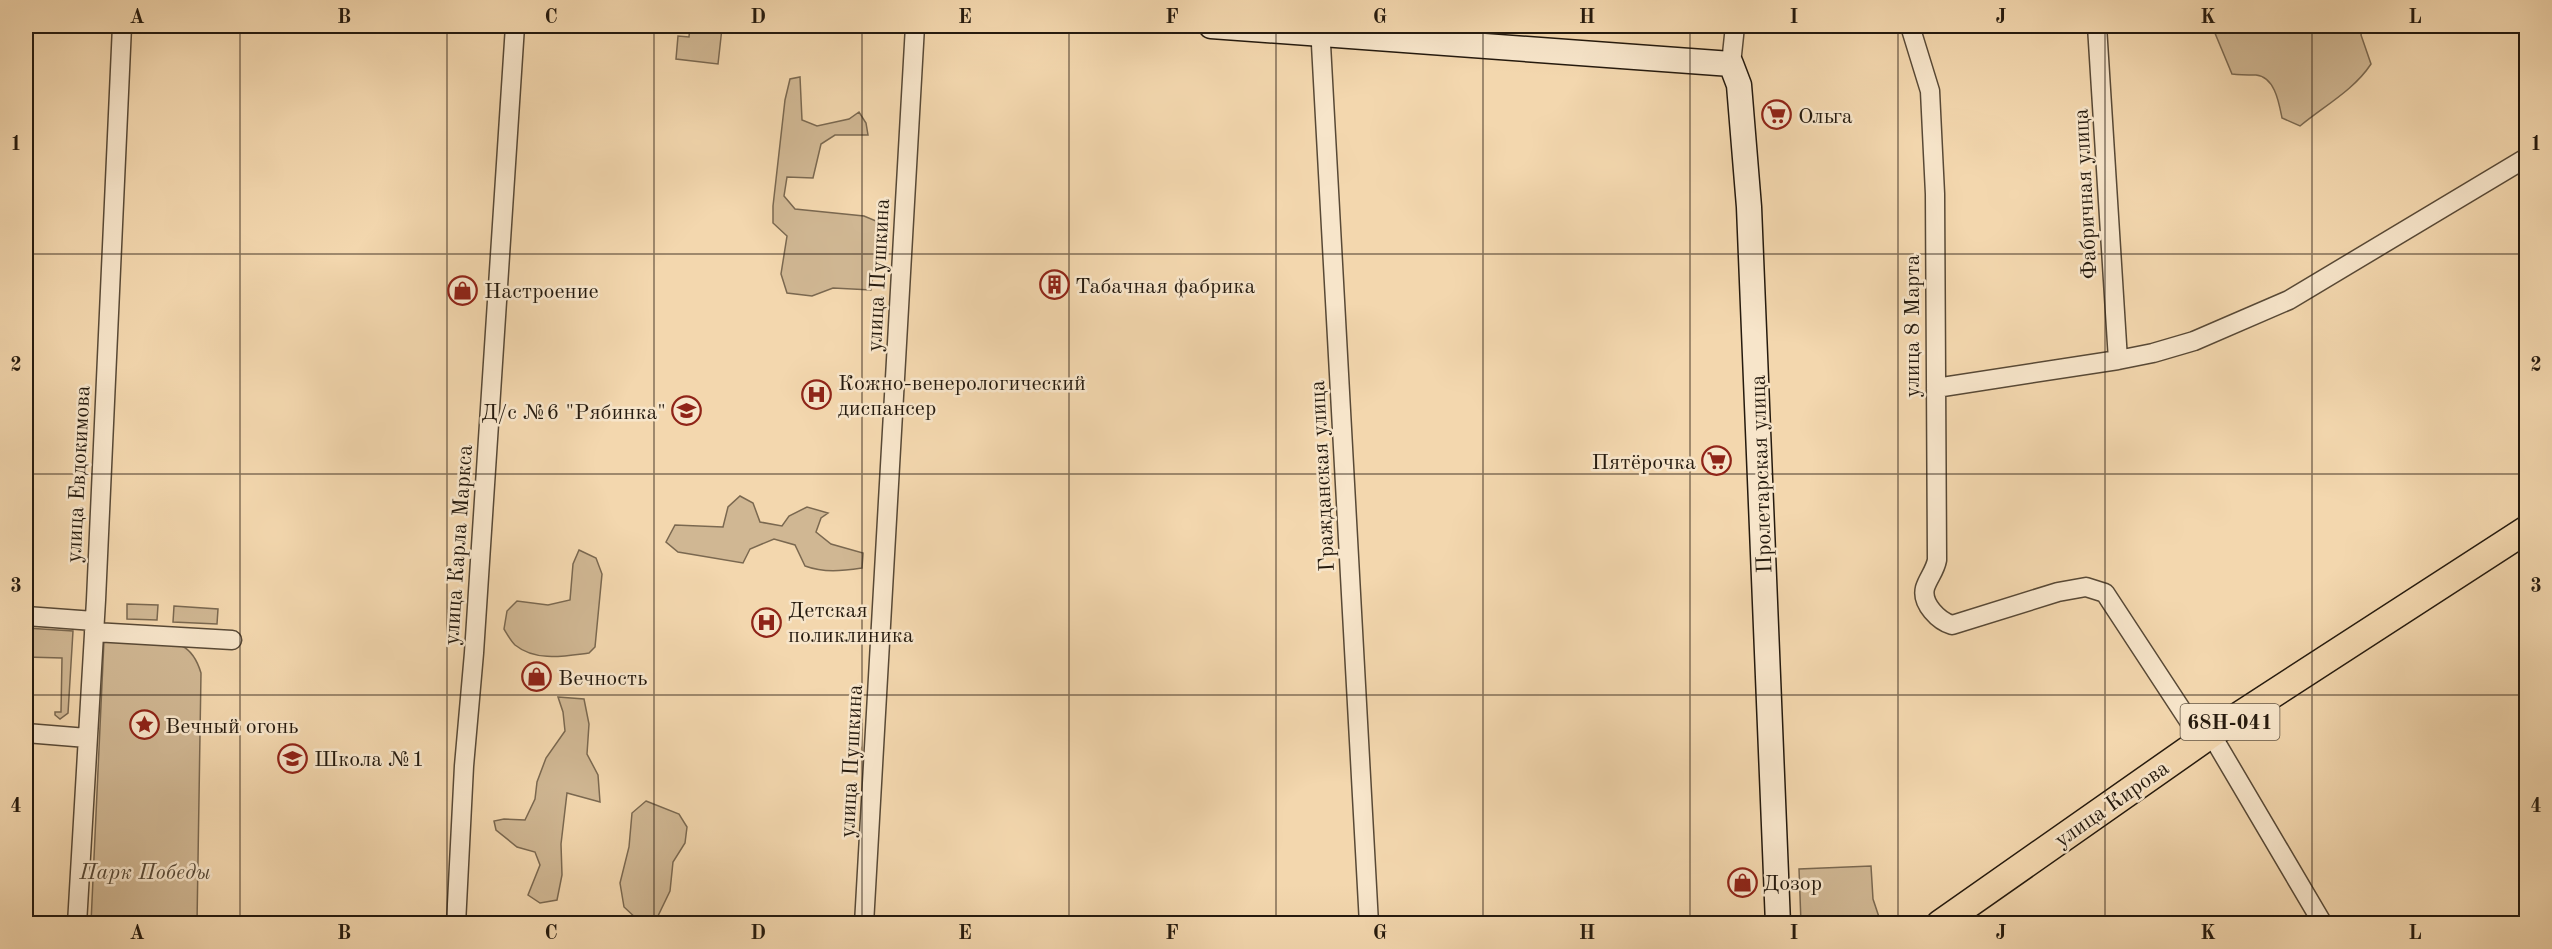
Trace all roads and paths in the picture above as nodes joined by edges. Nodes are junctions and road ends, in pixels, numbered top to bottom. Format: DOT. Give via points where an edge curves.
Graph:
graph roads {
  1 [pos="122,26"];
  2 [pos="515,26"];
  3 [pos="915,26"];
  4 [pos="1211,26"];
  5 [pos="1735,26"];
  6 [pos="1910,26"];
  7 [pos="2097,26"];
  8 [pos="1320,29"];
  9 [pos="1731,64"];
  10 [pos="2526,158"];
  11 [pos="2118,360"];
  12 [pos="1936,388"];
  13 [pos="2526,530"];
  14 [pos="26,616"];
  15 [pos="94,626"];
  16 [pos="232,640"];
  17 [pos="26,733"];
  18 [pos="2206,737"];
  19 [pos="87,738"];
  20 [pos="77,924"];
  21 [pos="456,924"];
  22 [pos="864,924"];
  23 [pos="1369,924"];
  24 [pos="1778,924"];
  25 [pos="1940,924"];
  26 [pos="2322,924"];
  1 -- 15 [label="street, улица Евдокимова"];
  2 -- 21 [label="street, улица Карла Маркса"];
  3 -- 22 [label="street, улица Пушкина"];
  4 -- 8 [label="street"];
  5 -- 9 [label="street, Пролетарская улица"];
  6 -- 12 [label="street, улица 8 Марта" via="1930,91"];
  7 -- 11 [label="street, Фабричная улица"];
  8 -- 9 [label="street"];
  8 -- 23 [label="street, Гражданская улица"];
  9 -- 24 [label="street, Пролетарская улица" via="1739,85 1749,207"];
  10 -- 11 [label="street" via="2289,300 2194,340"];
  11 -- 12 [label="street"];
  12 -- 18 [label="street, улица 8 Марта" via="1937,560 1925,594 1941,622 1952,625 2086,587 2105,593"];
  13 -- 18 [label="main road, улица Кирова / 68Н-041"];
  14 -- 15 [label="street"];
  15 -- 16 [label="street"];
  15 -- 19 [label="street, улица Евдокимова"];
  17 -- 19 [label="street"];
  18 -- 25 [label="main road, улица Кирова / 68Н-041"];
  18 -- 26 [label="street"];
  19 -- 20 [label="street, улица Евдокимова"];
}
